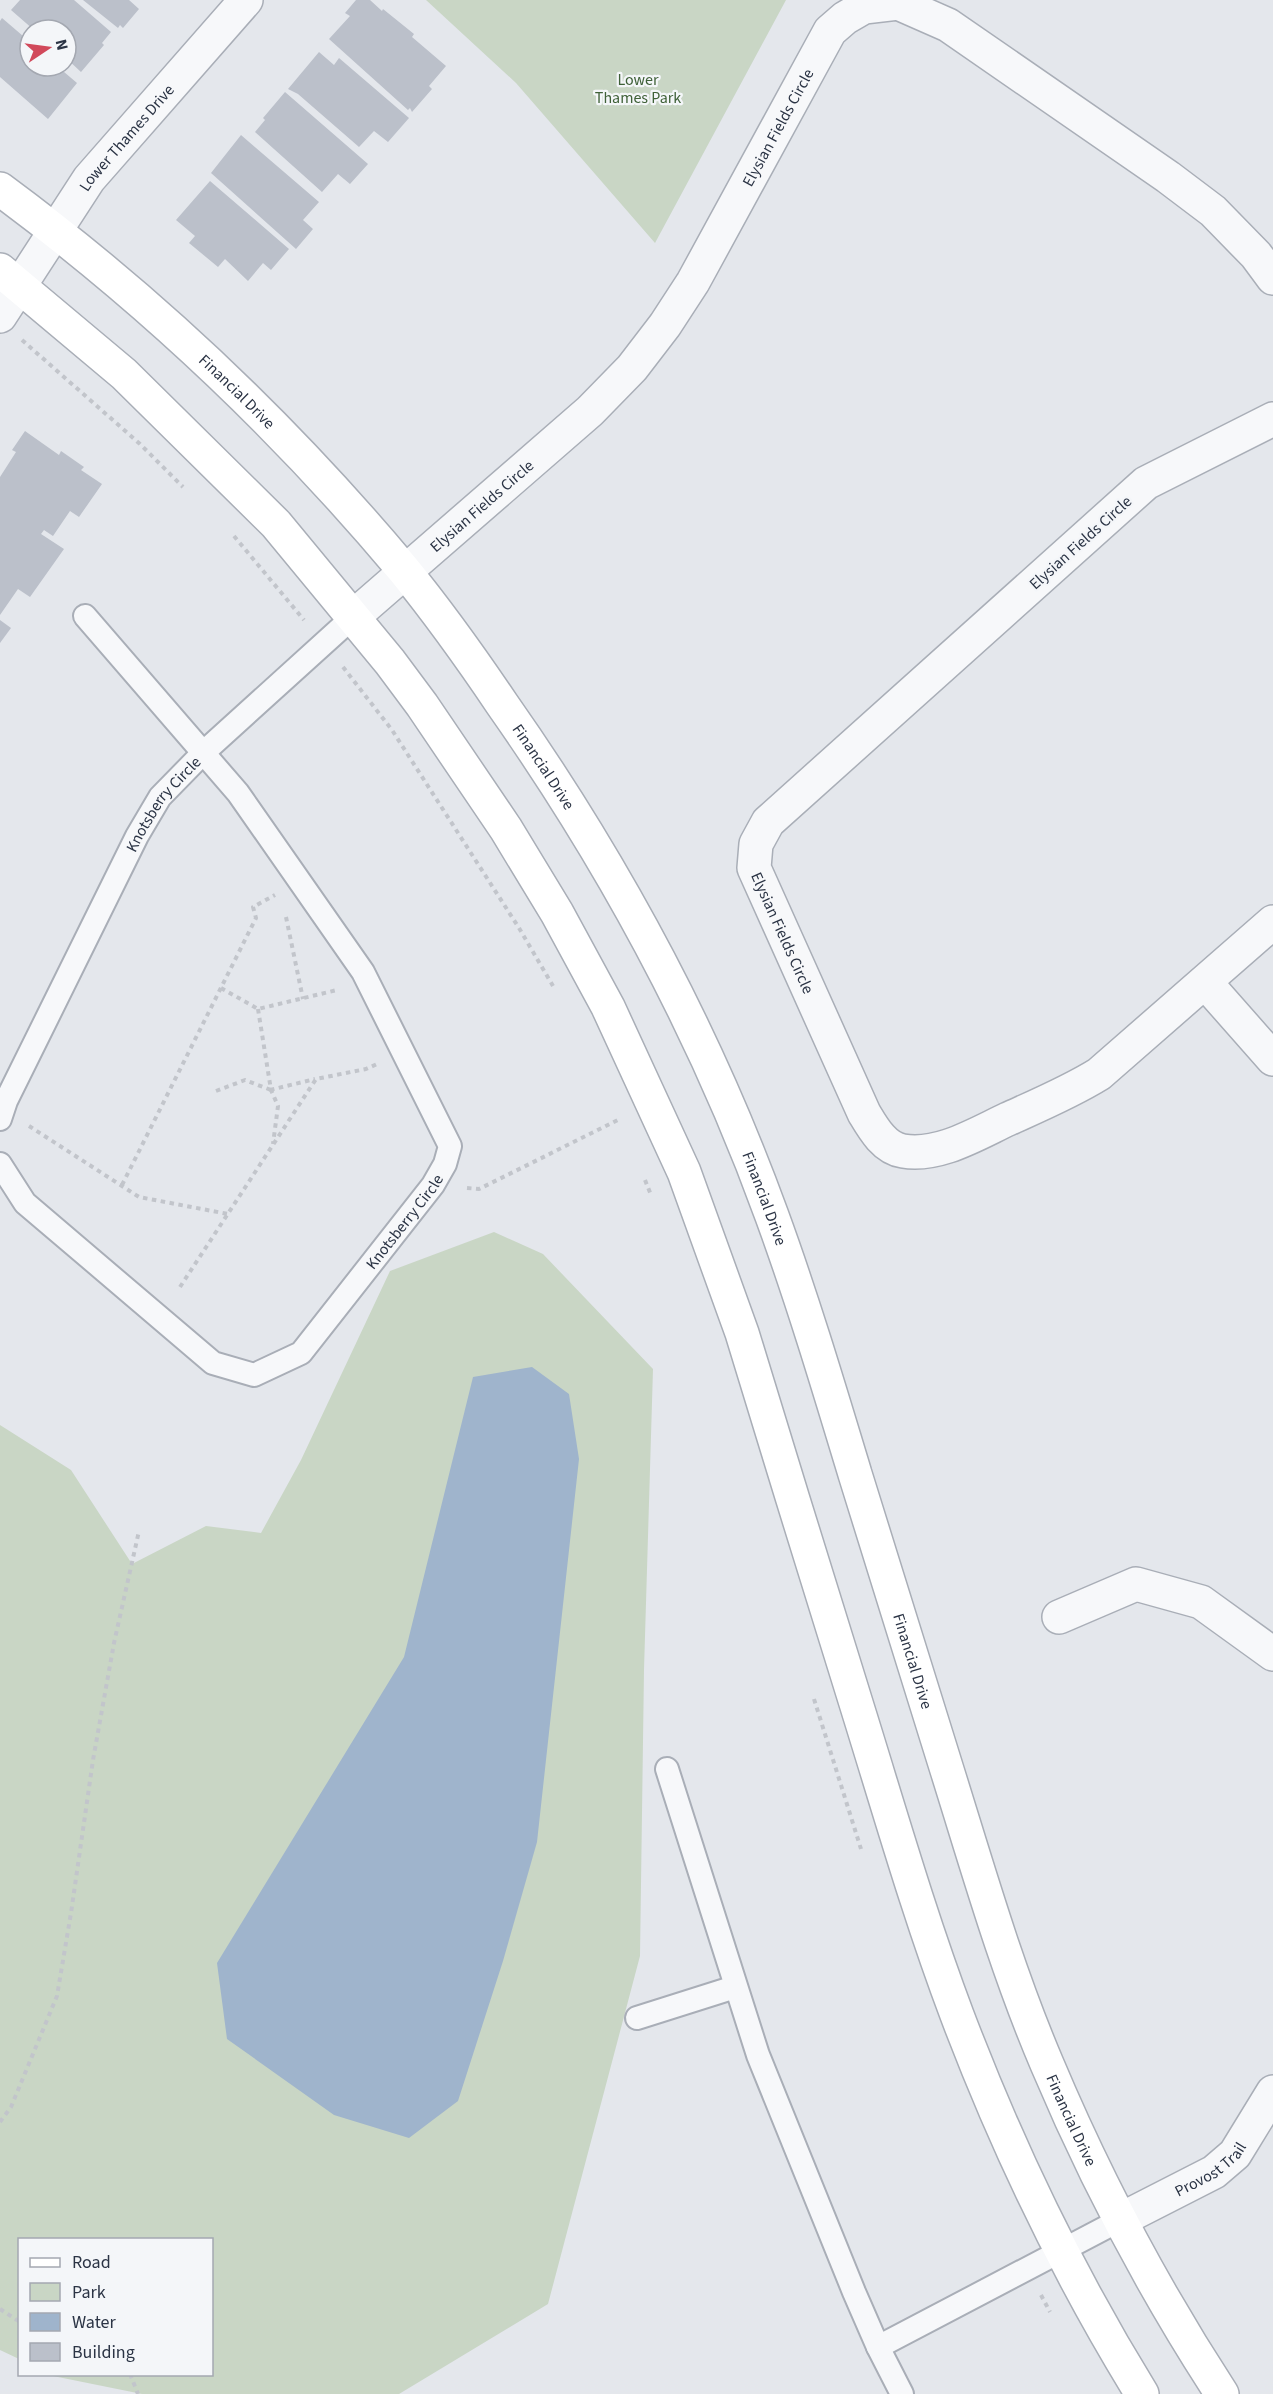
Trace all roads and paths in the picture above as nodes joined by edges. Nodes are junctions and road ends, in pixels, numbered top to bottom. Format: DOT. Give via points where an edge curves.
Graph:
graph roads {
  1 [pos="246,0"];
  2 [pos="0,189"];
  3 [pos="56,230"];
  4 [pos="10,278"];
  5 [pos="1273,278"];
  6 [pos="0,316"];
  7 [pos="33,349"];
  8 [pos="1273,419"];
  9 [pos="191,494"];
  10 [pos="234,536"];
  11 [pos="405,571"];
  12 [pos="294,607"];
  13 [pos="85,616"];
  14 [pos="353,617"];
  15 [pos="356,683"];
  16 [pos="204,752"];
  17 [pos="281,891"];
  18 [pos="285,912"];
  19 [pos="1273,922"];
  20 [pos="1205,982"];
  21 [pos="221,988"];
  22 [pos="340,989"];
  23 [pos="554,989"];
  24 [pos="303,999"];
  25 [pos="258,1009"];
  26 [pos="404,1054"];
  27 [pos="1273,1059"];
  28 [pos="315,1079"];
  29 [pos="216,1090"];
  30 [pos="271,1090"];
  31 [pos="616,1109"];
  32 [pos="2,1114"];
  33 [pos="620,1119"];
  34 [pos="623,1127"];
  35 [pos="272,1146"];
  36 [pos="0,1164"];
  37 [pos="644,1176"];
  38 [pos="122,1185"];
  39 [pos="433,1185"];
  40 [pos="652,1197"];
  41 [pos="228,1214"];
  42 [pos="180,1287"];
  43 [pos="139,1531"];
  44 [pos="1059,1617"];
  45 [pos="1273,1654"];
  46 [pos="813,1694"];
  47 [pos="667,1769"];
  48 [pos="862,1852"];
  49 [pos="735,1987"];
  50 [pos="637,2018"];
  51 [pos="1273,2092"];
  52 [pos="0,2122"];
  53 [pos="1120,2220"];
  54 [pos="1060,2252"];
  55 [pos="0,2309"];
  56 [pos="18,2321"];
  57 [pos="878,2347"];
  58 [pos="131,2376"];
  59 [pos="138,2394"];
  60 [pos="902,2394"];
  61 [pos="1142,2394"];
  62 [pos="1222,2394"];
  1 -- 3 [label="street, Lower Thames Drive" via="89,179"];
  2 -- 3 [label="street, Financial Drive"];
  3 -- 4 [label="street, Lower Thames Drive"];
  3 -- 11 [label="street, Financial Drive" via="248,399"];
  4 -- 6 [label="street, Lower Thames Drive"];
  4 -- 14 [label="street" via="124,374 276,524"];
  5 -- 11 [label="street, Elysian Fields Circle" via="1213,211 948,25 898,3 864,7 830,31 693,282 632,368 590,411"];
  7 -- 9 [label="path"];
  8 -- 20 [label="street, Elysian Fields Circle" via="1146,483 768,822 756,844 754,868 766,899 864,1113 880,1138 901,1151 950,1146 1072,1090 1099,1074"];
  10 -- 12 [label="path"];
  11 -- 14 [label="street, Elysian Fields Circle"];
  11 -- 53 [label="street, Financial Drive" via="529,742 590,837 663,967 737,1127 798,1291 1003,1951 1046,2063"];
  13 -- 16 [label="lane, Knotsberry Circle"];
  14 -- 16 [label="lane, Knotsberry Circle"];
  14 -- 54 [label="street" via="422,705 557,913 608,1007 684,1172 742,1333 909,1874 953,2003 995,2109"];
  15 -- 23 [label="path" via="392,729"];
  16 -- 26 [label="lane, Knotsberry Circle" via="238,793 363,972"];
  16 -- 32 [label="lane, Knotsberry Circle" via="160,797 137,836"];
  17 -- 21 [label="path" via="253,907 256,918"];
  18 -- 24 [label="path"];
  19 -- 20 [label="street, Elysian Fields Circle"];
  20 -- 27 [label="street"];
  21 -- 25 [label="path"];
  21 -- 38 [label="path"];
  22 -- 24 [label="path"];
  24 -- 25 [label="path"];
  25 -- 30 [label="path"];
  26 -- 28 [label="path" via="366,1069"];
  26 -- 39 [label="lane, Knotsberry Circle" via="450,1146 446,1164"];
  28 -- 30 [label="path"];
  28 -- 35 [label="path"];
  29 -- 30 [label="path" via="245,1080"];
  30 -- 35 [label="path" via="278,1106"];
  31 -- 33 [label="path"];
  32 -- 38 [label="path"];
  33 -- 34 [label="path"];
  33 -- 39 [label="path" via="479,1189"];
  35 -- 41 [label="path"];
  36 -- 39 [label="lane, Knotsberry Circle" via="25,1203 213,1363 254,1375 301,1353"];
  37 -- 40 [label="path"];
  38 -- 41 [label="path" via="140,1197"];
  41 -- 42 [label="path"];
  43 -- 52 [label="path" via="93,1761 57,1996 11,2107"];
  44 -- 45 [label="street" via="1136,1584 1201,1602"];
  46 -- 48 [label="path"];
  47 -- 49 [label="lane"];
  49 -- 50 [label="lane"];
  49 -- 57 [label="lane" via="758,2055"];
  51 -- 53 [label="street, Provost Trail" via="1235,2154 1214,2172"];
  53 -- 54 [label="lane"];
  53 -- 62 [label="street, Financial Drive" via="1164,2301"];
  54 -- 57 [label="lane"];
  54 -- 61 [label="street"];
  55 -- 56 [label="path"];
  57 -- 60 [label="lane"];
  58 -- 59 [label="path"];
}
